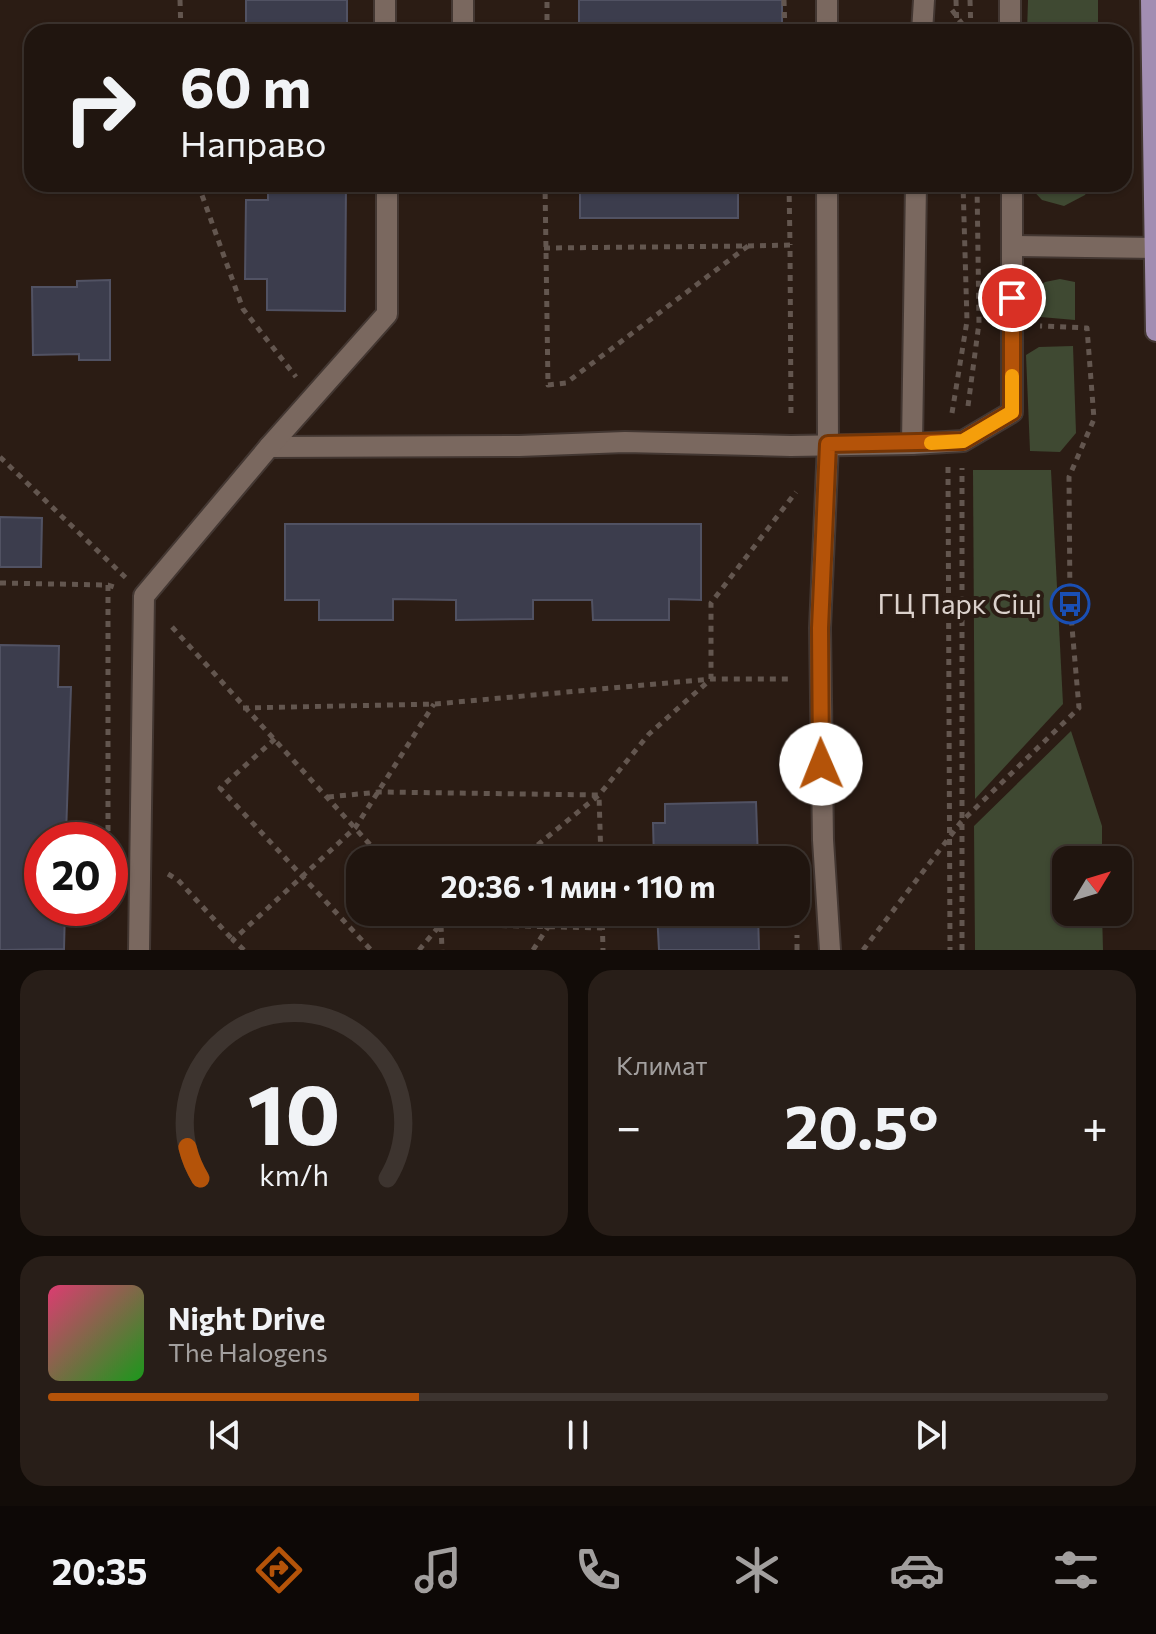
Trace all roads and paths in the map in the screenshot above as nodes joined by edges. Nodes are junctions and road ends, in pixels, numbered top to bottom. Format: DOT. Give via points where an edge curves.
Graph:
graph roads {
  1 [pos="180,0"];
  2 [pos="385,0"];
  3 [pos="463,0"];
  4 [pos="547,0"];
  5 [pos="784,0"];
  6 [pos="827,0"];
  7 [pos="924,0"];
  8 [pos="944,0"];
  9 [pos="956,0"];
  10 [pos="970,0"];
  11 [pos="1010,0"];
  12 [pos="1151,0"];
  13 [pos="957,18"];
  14 [pos="181,24"];
  15 [pos="385,24"];
  16 [pos="463,24"];
  17 [pos="547,24"];
  18 [pos="785,24"];
  19 [pos="827,24"];
  20 [pos="922,24"];
  21 [pos="957,24"];
  22 [pos="962,24"];
  23 [pos="969,24"];
  24 [pos="1010,24"];
  25 [pos="201,192"];
  26 [pos="387,192"];
  27 [pos="545,192"];
  28 [pos="789,192"];
  29 [pos="827,192"];
  30 [pos="916,192"];
  31 [pos="963,192"];
  32 [pos="977,192"];
  33 [pos="1012,192"];
  34 [pos="790,245"];
  35 [pos="748,246"];
  36 [pos="1013,246"];
  37 [pos="544,248"];
  38 [pos="1155,248"];
  39 [pos="979,323"];
  40 [pos="1012,324"];
  41 [pos="1156,331"];
  42 [pos="791,388"];
  43 [pos="312,398"];
  44 [pos="955,441"];
  45 [pos="828,444"];
  46 [pos="912,444"];
  47 [pos="269,447"];
  48 [pos="0,457"];
  49 [pos="799,488"];
  50 [pos="108,585"];
  51 [pos="144,596"];
  52 [pos="711,679"];
  53 [pos="802,679"];
  54 [pos="435,704"];
  55 [pos="275,739"];
  56 [pos="379,792"];
  57 [pos="599,795"];
  58 [pos="327,797"];
  59 [pos="108,822"];
  60 [pos="961,822"];
  61 [pos="355,828"];
  62 [pos="947,840"];
  63 [pos="371,846"];
  64 [pos="536,846"];
  65 [pos="601,846"];
  66 [pos="139,859"];
  67 [pos="302,875"];
  68 [pos="439,926"];
  69 [pos="441,926"];
  70 [pos="548,926"];
  71 [pos="602,928"];
  72 [pos="233,940"];
  73 [pos="139,950"];
  74 [pos="244,950"];
  75 [pos="371,950"];
  76 [pos="419,950"];
  77 [pos="442,950"];
  78 [pos="533,950"];
  79 [pos="603,950"];
  80 [pos="830,950"];
  81 [pos="863,950"];
  82 [pos="950,950"];
  83 [pos="962,950"];
  1 -- 14 [label="path"];
  2 -- 15 [label="lane"];
  3 -- 16 [label="lane"];
  4 -- 17 [label="path"];
  5 -- 18 [label="path"];
  6 -- 19 [label="lane"];
  7 -- 20 [label="lane"];
  8 -- 13 [label="path"];
  9 -- 13 [label="path"];
  10 -- 23 [label="path"];
  11 -- 24 [label="lane"];
  12 -- 38 [label="main road"];
  13 -- 21 [label="path"];
  13 -- 22 [label="path"];
  25 -- 43 [label="path" via="243,309"];
  26 -- 43 [label="lane" via="387,314"];
  27 -- 37 [label="path"];
  28 -- 34 [label="path"];
  29 -- 45 [label="lane"];
  30 -- 46 [label="lane"];
  31 -- 44 [label="path" via="967,321"];
  32 -- 39 [label="path"];
  33 -- 36 [label="lane"];
  34 -- 35 [label="path"];
  34 -- 42 [label="path"];
  35 -- 37 [label="path"];
  35 -- 37 [label="path" via="566,383 548,385"];
  36 -- 38 [label="lane"];
  36 -- 40 [label="lane"];
  38 -- 41 [label="main road"];
  39 -- 40 [label="path"];
  39 -- 44 [label="path"];
  40 -- 44 [label="lane" via="1012,412"];
  40 -- 60 [label="path" via="1087,328 1094,419 1069,477 1070,604 1079,708"];
  43 -- 47 [label="lane"];
  44 -- 46 [label="lane"];
  44 -- 60 [label="path"];
  44 -- 62 [label="path"];
  45 -- 46 [label="lane"];
  45 -- 47 [label="lane"];
  45 -- 80 [label="lane" via="820,628"];
  47 -- 51 [label="lane"];
  48 -- 51 [label="path"];
  49 -- 52 [label="path" via="711,603"];
  50 -- 59 [label="path"];
  51 -- 66 [label="lane"];
  52 -- 53 [label="path"];
  52 -- 54 [label="path"];
  52 -- 57 [label="path" via="649,734"];
  54 -- 55 [label="path" via="243,708"];
  54 -- 56 [label="path"];
  55 -- 58 [label="path"];
  55 -- 67 [label="path" via="220,788"];
  56 -- 57 [label="path"];
  56 -- 58 [label="path"];
  56 -- 61 [label="path"];
  57 -- 64 [label="path"];
  57 -- 65 [label="path"];
  58 -- 61 [label="path"];
  60 -- 62 [label="path"];
  60 -- 83 [label="path"];
  61 -- 63 [label="path"];
  61 -- 67 [label="path"];
  62 -- 81 [label="path"];
  62 -- 82 [label="path"];
  66 -- 72 [label="path" via="178,880"];
  66 -- 73 [label="lane"];
  67 -- 72 [label="path"];
  67 -- 75 [label="path"];
  68 -- 76 [label="path"];
  69 -- 77 [label="path"];
  70 -- 71 [label="path"];
  70 -- 78 [label="path"];
  71 -- 79 [label="path"];
  72 -- 74 [label="path"];
}
